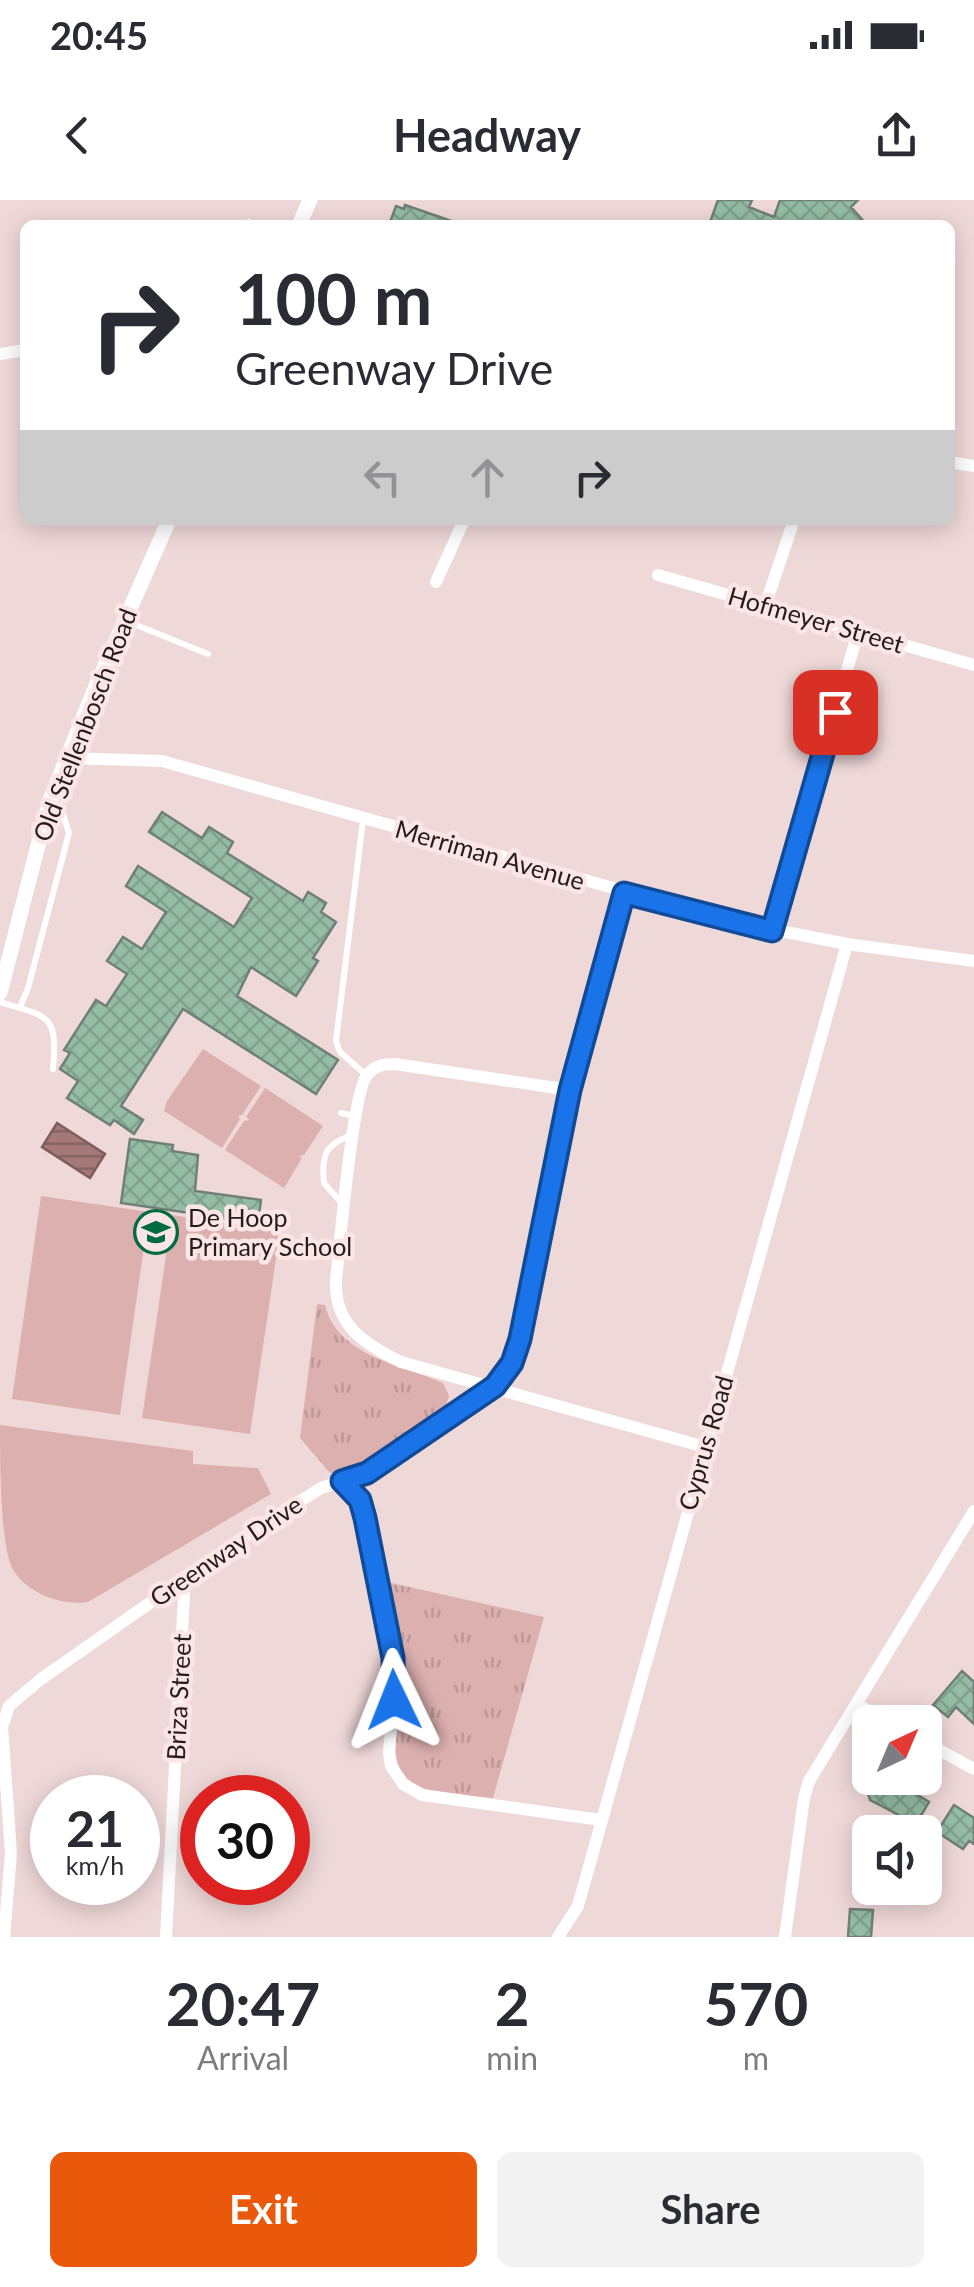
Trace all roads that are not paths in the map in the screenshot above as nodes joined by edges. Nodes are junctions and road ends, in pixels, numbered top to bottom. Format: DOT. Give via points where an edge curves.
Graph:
graph roads {
  1 [pos="167,525"];
  2 [pos="462,525"];
  3 [pos="792,525"];
  4 [pos="658,575"];
  5 [pos="436,582"];
  6 [pos="764,606"];
  7 [pos="125,620"];
  8 [pos="858,632"];
  9 [pos="208,654"];
  10 [pos="974,666"];
  11 [pos="67,758"];
  12 [pos="50,803"];
  13 [pos="364,820"];
  14 [pos="624,893"];
  15 [pos="772,931"];
  16 [pos="847,944"];
  17 [pos="974,962"];
  18 [pos="0,993"];
  19 [pos="0,1002"];
  20 [pos="20,1007"];
  21 [pos="53,1069"];
  22 [pos="367,1076"];
  23 [pos="570,1090"];
  24 [pos="341,1113"];
  25 [pos="356,1116"];
  26 [pos="354,1134"];
  27 [pos="345,1207"];
  28 [pos="495,1386"];
  29 [pos="705,1446"];
  30 [pos="342,1481"];
  31 [pos="974,1511"];
  32 [pos="185,1577"];
  33 [pos="856,1704"];
  34 [pos="2,1727"];
  35 [pos="942,1751"];
  36 [pos="974,1769"];
  37 [pos="601,1820"];
  38 [pos="4,1937"];
  39 [pos="166,1937"];
  40 [pos="558,1937"];
  41 [pos="785,1937"];
  1 -- 7 [label="street, Old Stellenbosch Road"];
  2 -- 5 [label="street"];
  3 -- 6 [label="street"];
  4 -- 6 [label="street, Hofmeyer Street"];
  6 -- 8 [label="street, Hofmeyer Street"];
  7 -- 9 [label="lane"];
  7 -- 11 [label="street, Old Stellenbosch Road"];
  8 -- 10 [label="street, Hofmeyer Street"];
  8 -- 15 [label="street"];
  11 -- 12 [label="street, Old Stellenbosch Road"];
  11 -- 13 [label="street, Merriman Avenue" via="162,761"];
  12 -- 18 [label="street, Old Stellenbosch Road"];
  12 -- 20 [label="lane" via="64,814 69,832"];
  13 -- 14 [label="street, Merriman Avenue"];
  13 -- 22 [label="lane" via="336,1041"];
  14 -- 15 [label="street, Merriman Avenue"];
  14 -- 23 [label="street, Greenway Drive"];
  15 -- 16 [label="street, Merriman Avenue"];
  16 -- 17 [label="street, Merriman Avenue"];
  16 -- 29 [label="street, Cyprus Road"];
  19 -- 20 [label="lane"];
  20 -- 21 [label="lane" via="52,1023"];
  22 -- 23 [label="street" via="378,1066 396,1064"];
  22 -- 25 [label="street"];
  23 -- 28 [label="street, Greenway Drive" via="520,1339"];
  24 -- 25 [label="lane"];
  25 -- 26 [label="street"];
  26 -- 27 [label="street"];
  26 -- 27 [label="lane" via="332,1143 325,1156 324,1183"];
  27 -- 28 [label="street" via="336,1295 352,1330 401,1362"];
  28 -- 29 [label="street"];
  28 -- 30 [label="street, Greenway Drive" via="367,1473"];
  29 -- 37 [label="street, Cyprus Road"];
  30 -- 32 [label="street, Greenway Drive" via="306,1497"];
  30 -- 37 [label="street" via="360,1500 381,1590 395,1681 389,1753 396,1776 422,1795"];
  31 -- 33 [label="street"];
  32 -- 34 [label="street, Greenway Drive" via="17,1697"];
  32 -- 39 [label="street, Briza Street"];
  33 -- 41 [label="street" via="806,1790"];
  34 -- 38 [label="street" via="11,1853"];
  35 -- 36 [label="street"];
  37 -- 40 [label="street, Cyprus Road" via="578,1906"];
}
